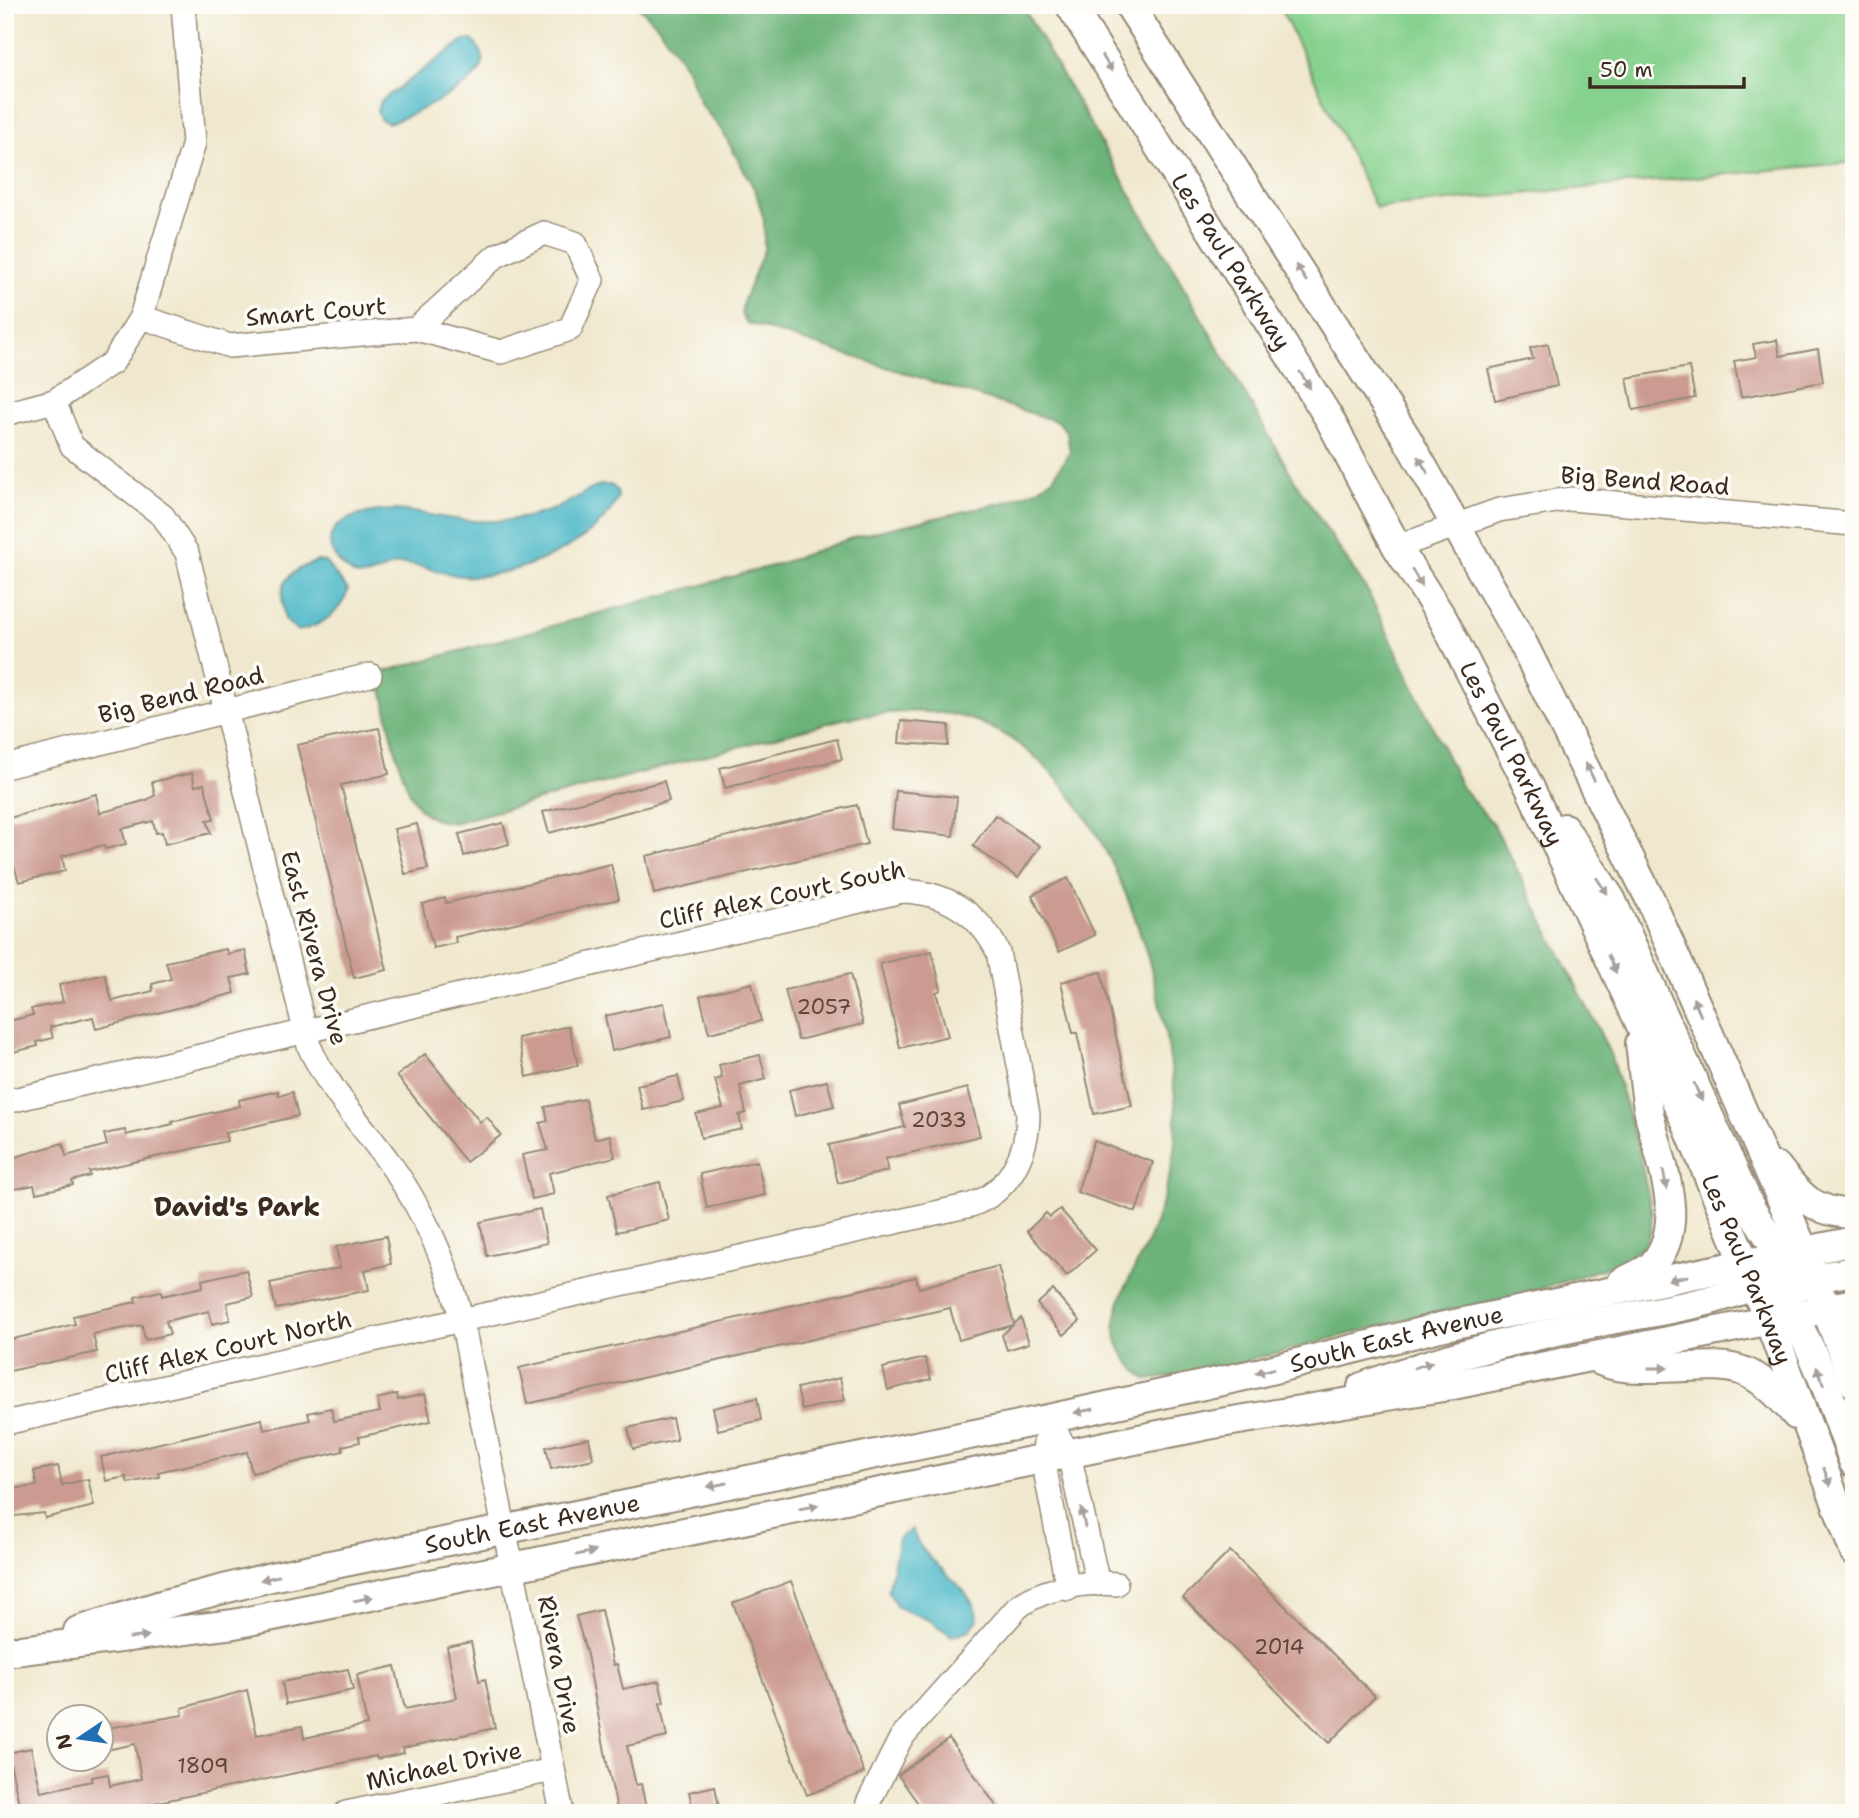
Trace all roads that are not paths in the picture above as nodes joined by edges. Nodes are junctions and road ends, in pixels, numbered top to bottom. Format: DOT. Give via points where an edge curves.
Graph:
graph roads {
  1 [pos="183,5"];
  2 [pos="1070,5"];
  3 [pos="1129,5"];
  4 [pos="141,317"];
  5 [pos="416,329"];
  6 [pos="54,401"];
  7 [pos="5,414"];
  8 [pos="1457,524"];
  9 [pos="1854,524"];
  10 [pos="1397,547"];
  11 [pos="370,675"];
  12 [pos="227,710"];
  13 [pos="1509,748"];
  14 [pos="5,767"];
  15 [pos="1636,1016"];
  16 [pos="305,1032"];
  17 [pos="5,1102"];
  18 [pos="1754,1137"];
  19 [pos="1854,1214"];
  20 [pos="1854,1241"];
  21 [pos="1854,1271"];
  22 [pos="1781,1281"];
  23 [pos="1600,1294"];
  24 [pos="1841,1305"];
  25 [pos="462,1321"];
  26 [pos="1592,1357"];
  27 [pos="1854,1383"];
  28 [pos="1290,1412"];
  29 [pos="1048,1419"];
  30 [pos="5,1423"];
  31 [pos="1810,1432"];
  32 [pos="1056,1456"];
  33 [pos="1854,1463"];
  34 [pos="504,1529"];
  35 [pos="1854,1551"];
  36 [pos="512,1568"];
  37 [pos="1068,1588"];
  38 [pos="14,1650"];
  39 [pos="553,1770"];
  40 [pos="868,1803"];
  41 [pos="346,1813"];
  42 [pos="562,1813"];
  1 -- 4 [label="street" via="194,143"];
  2 -- 10 [label="main road, Les Paul Parkway, one-way" via="1329,418"];
  8 -- 3 [label="main road, Les Paul Parkway, one-way" via="1396,420"];
  4 -- 5 [label="street, Smart Court" via="230,346"];
  4 -- 6 [label="street" via="113,362"];
  5 -- 5 [label="street, Smart Court" via="501,352 570,329 592,280 575,243 544,233 496,256"];
  6 -- 7 [label="street"];
  6 -- 12 [label="street, East Rivera Drive" via="72,446 163,516 187,553"];
  8 -- 9 [label="street, Big Bend Road" via="1514,507 1570,499"];
  8 -- 10 [label="street, Big Bend Road"];
  18 -- 8 [label="main road, Les Paul Parkway, one-way" via="1620,833"];
  10 -- 13 [label="main road, Les Paul Parkway, one-way" via="1443,619"];
  11 -- 12 [label="street, Big Bend Road"];
  12 -- 14 [label="street, Big Bend Road"];
  12 -- 16 [label="street, East Rivera Drive"];
  13 -- 15 [label="main road, Les Paul Parkway, one-way"];
  13 -- 22 [label="main road, one-way" via="1611,899"];
  15 -- 22 [label="main road, Les Paul Parkway" via="1686,1122"];
  15 -- 23 [label="main road, one-way" via="1670,1227 1654,1265"];
  16 -- 17 [label="street"];
  16 -- 25 [label="street, East Rivera Drive" via="314,1056 392,1167 423,1221 450,1280"];
  16 -- 25 [label="street, Cliff Alex Court South" via="902,891 925,891 950,902 987,931 1003,975 1028,1123 1017,1165 985,1201"];
  18 -- 19 [label="main road" via="1795,1191 1829,1213"];
  18 -- 22 [label="main road, Les Paul Parkway"];
  20 -- 22 [label="main road"];
  21 -- 22 [label="main road"];
  22 -- 23 [label="main road, South East Avenue, one-way"];
  22 -- 24 [label="main road"];
  22 -- 26 [label="main road, South East Avenue"];
  28 -- 22 [label="main road, one-way" via="1462,1353"];
  22 -- 31 [label="main road, Les Paul Parkway"];
  33 -- 22 [label="main road, one-way"];
  23 -- 29 [label="main road, South East Avenue, one-way"];
  24 -- 27 [label="main road"];
  25 -- 30 [label="street, Cliff Alex Court North"];
  25 -- 34 [label="street, East Rivera Drive"];
  26 -- 28 [label="main road, South East Avenue"];
  26 -- 31 [label="main road, one-way" via="1628,1368 1742,1369 1768,1383"];
  28 -- 32 [label="main road, South East Avenue"];
  29 -- 32 [label="street"];
  29 -- 34 [label="main road, South East Avenue, one-way"];
  31 -- 35 [label="main road, Les Paul Parkway, one-way"];
  36 -- 32 [label="main road, South East Avenue, one-way"];
  32 -- 37 [label="street"];
  37 -- 32 [label="street, one-way" via="1107,1584"];
  34 -- 36 [label="street, Rivera Drive"];
  34 -- 38 [label="main road, South East Avenue, one-way" via="271,1577"];
  38 -- 36 [label="main road, South East Avenue, one-way" via="234,1624"];
  36 -- 39 [label="street, Rivera Drive"];
  37 -- 40 [label="street" via="1038,1595 1017,1608 901,1738"];
  39 -- 41 [label="street, Michael Drive"];
  39 -- 42 [label="street, Rivera Drive"];
}
